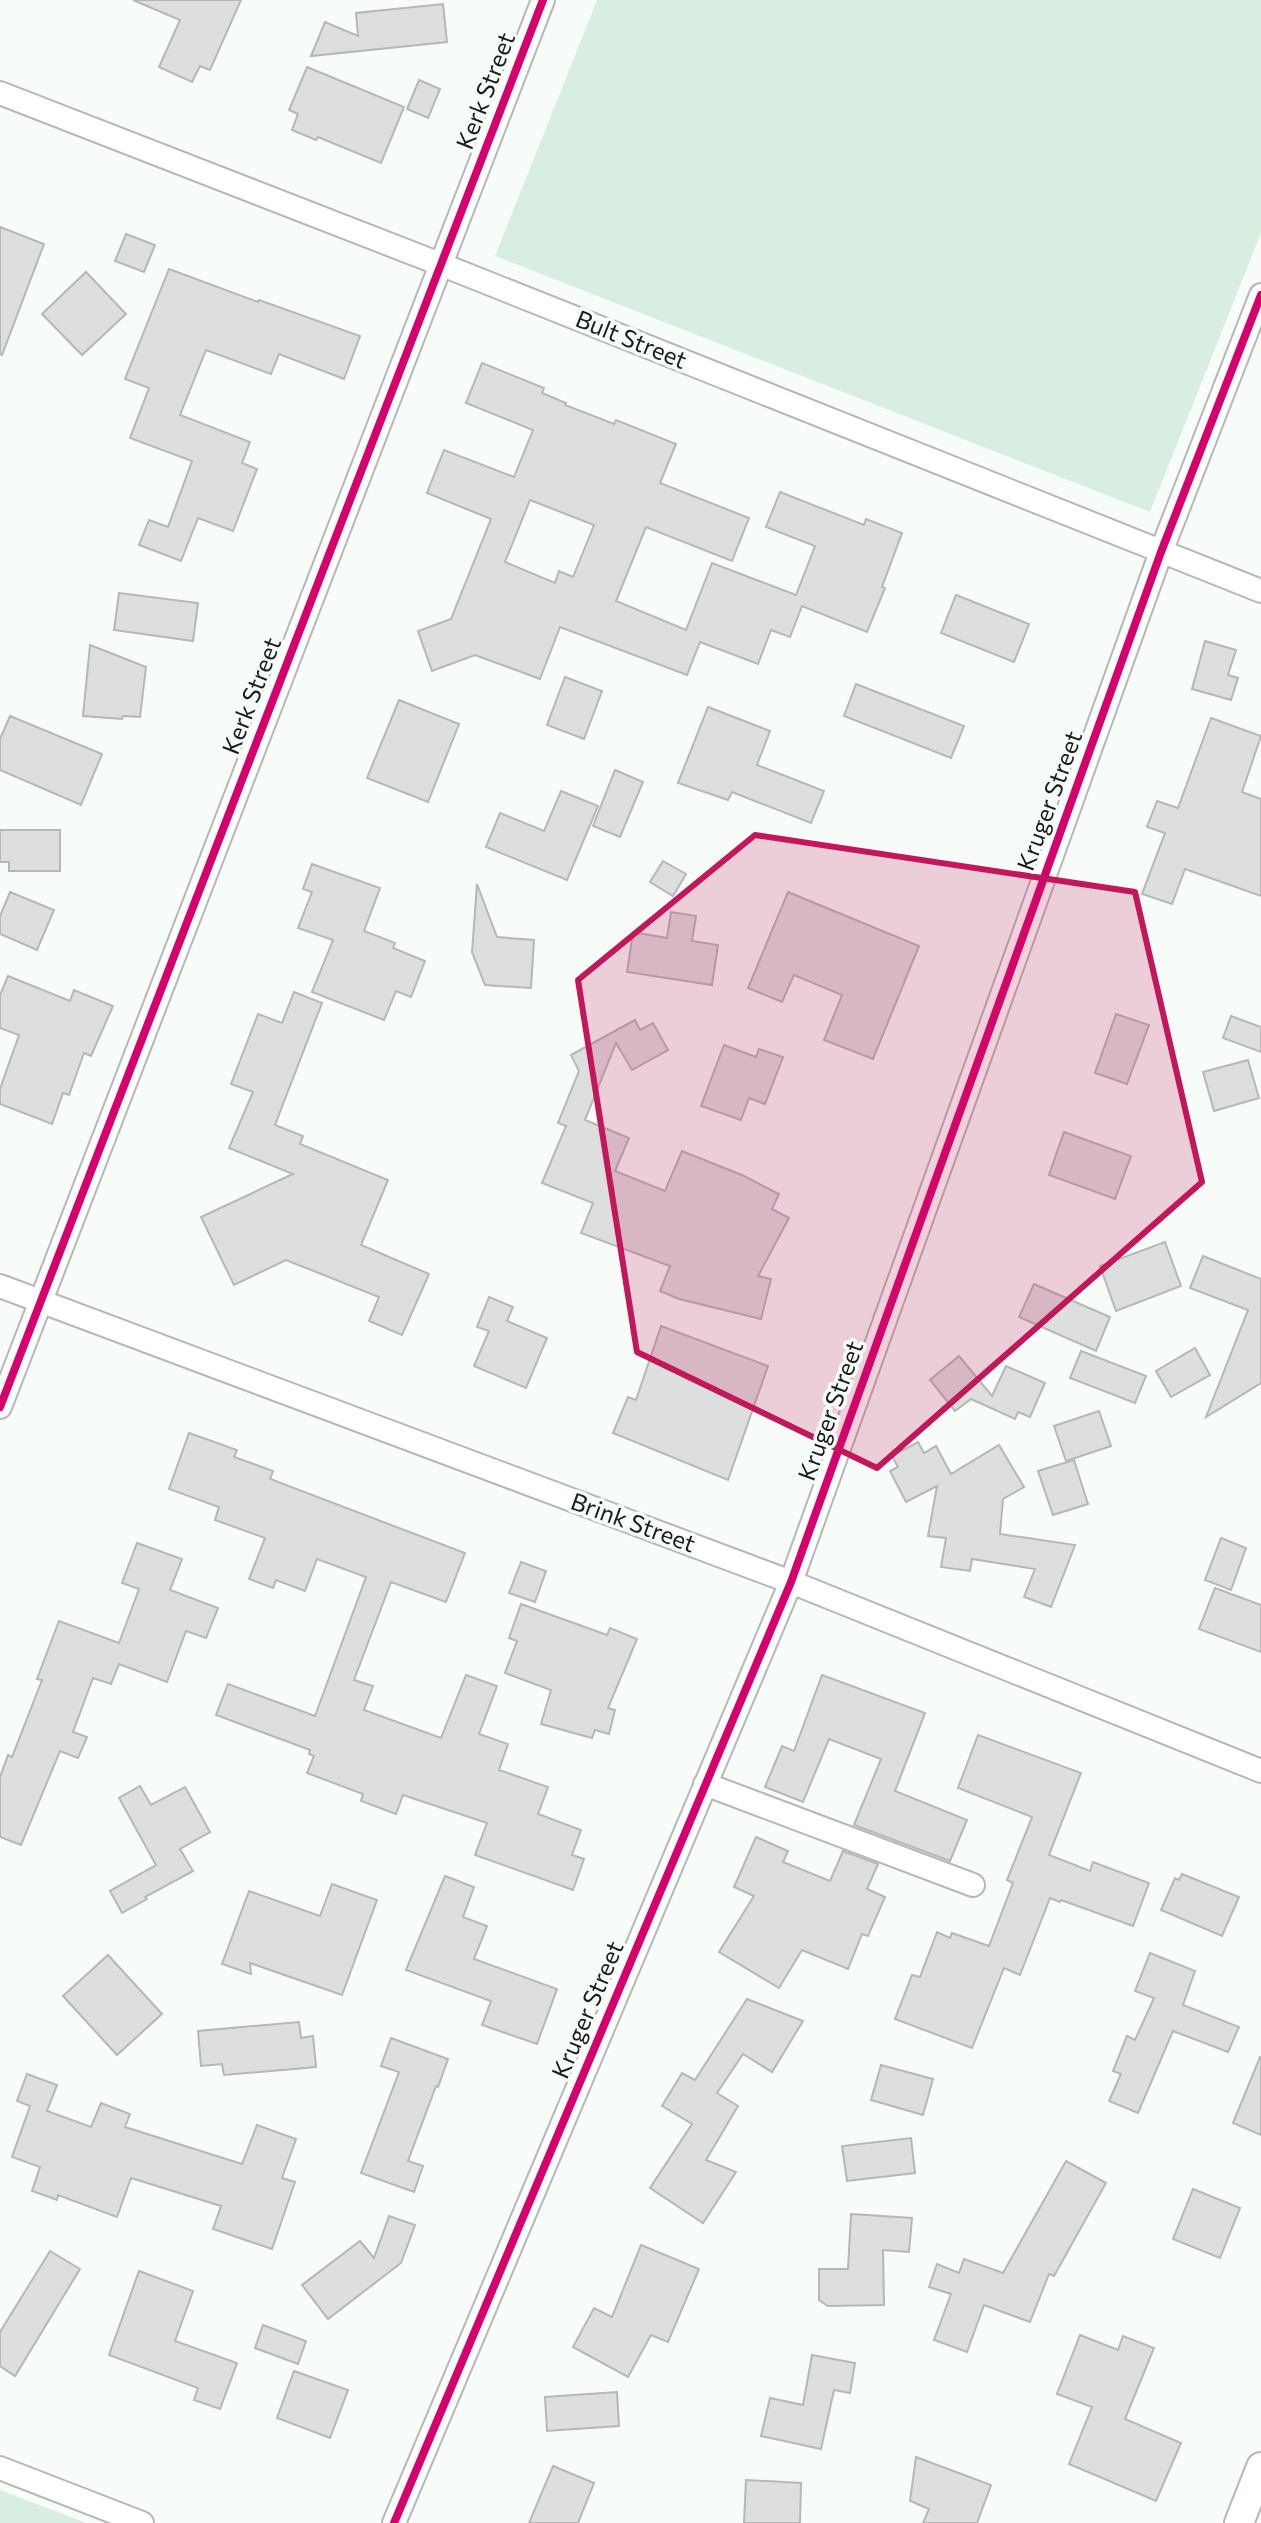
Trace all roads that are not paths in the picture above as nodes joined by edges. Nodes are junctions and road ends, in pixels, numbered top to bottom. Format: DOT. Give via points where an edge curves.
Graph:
graph roads {
  1 [pos="543,0"];
  2 [pos="0,93"];
  3 [pos="440,264"];
  4 [pos="1261,295"];
  5 [pos="1161,552"];
  6 [pos="1261,591"];
  7 [pos="0,1286"];
  8 [pos="40,1302"];
  9 [pos="0,1407"];
  10 [pos="791,1582"];
  11 [pos="1261,1771"];
  12 [pos="705,1784"];
  13 [pos="973,1885"];
  14 [pos="1261,2467"];
  15 [pos="0,2468"];
  16 [pos="142,2523"];
  17 [pos="394,2523"];
  18 [pos="1239,2523"];
  1 -- 3 [label="street, Kerk Street"];
  2 -- 3 [label="street, Bult Street"];
  3 -- 5 [label="street, Bult Street"];
  3 -- 8 [label="street, Kerk Street"];
  4 -- 5 [label="street, Kruger Street"];
  5 -- 6 [label="street, Bult Street"];
  5 -- 10 [label="street, Kruger Street"];
  7 -- 8 [label="street, Brink Street"];
  8 -- 9 [label="street, Kerk Street"];
  8 -- 10 [label="street, Brink Street"];
  10 -- 11 [label="street, Brink Street"];
  10 -- 12 [label="street, Kruger Street"];
  12 -- 13 [label="street"];
  12 -- 17 [label="street, Kruger Street"];
  14 -- 18 [label="street"];
  15 -- 16 [label="street"];
}
